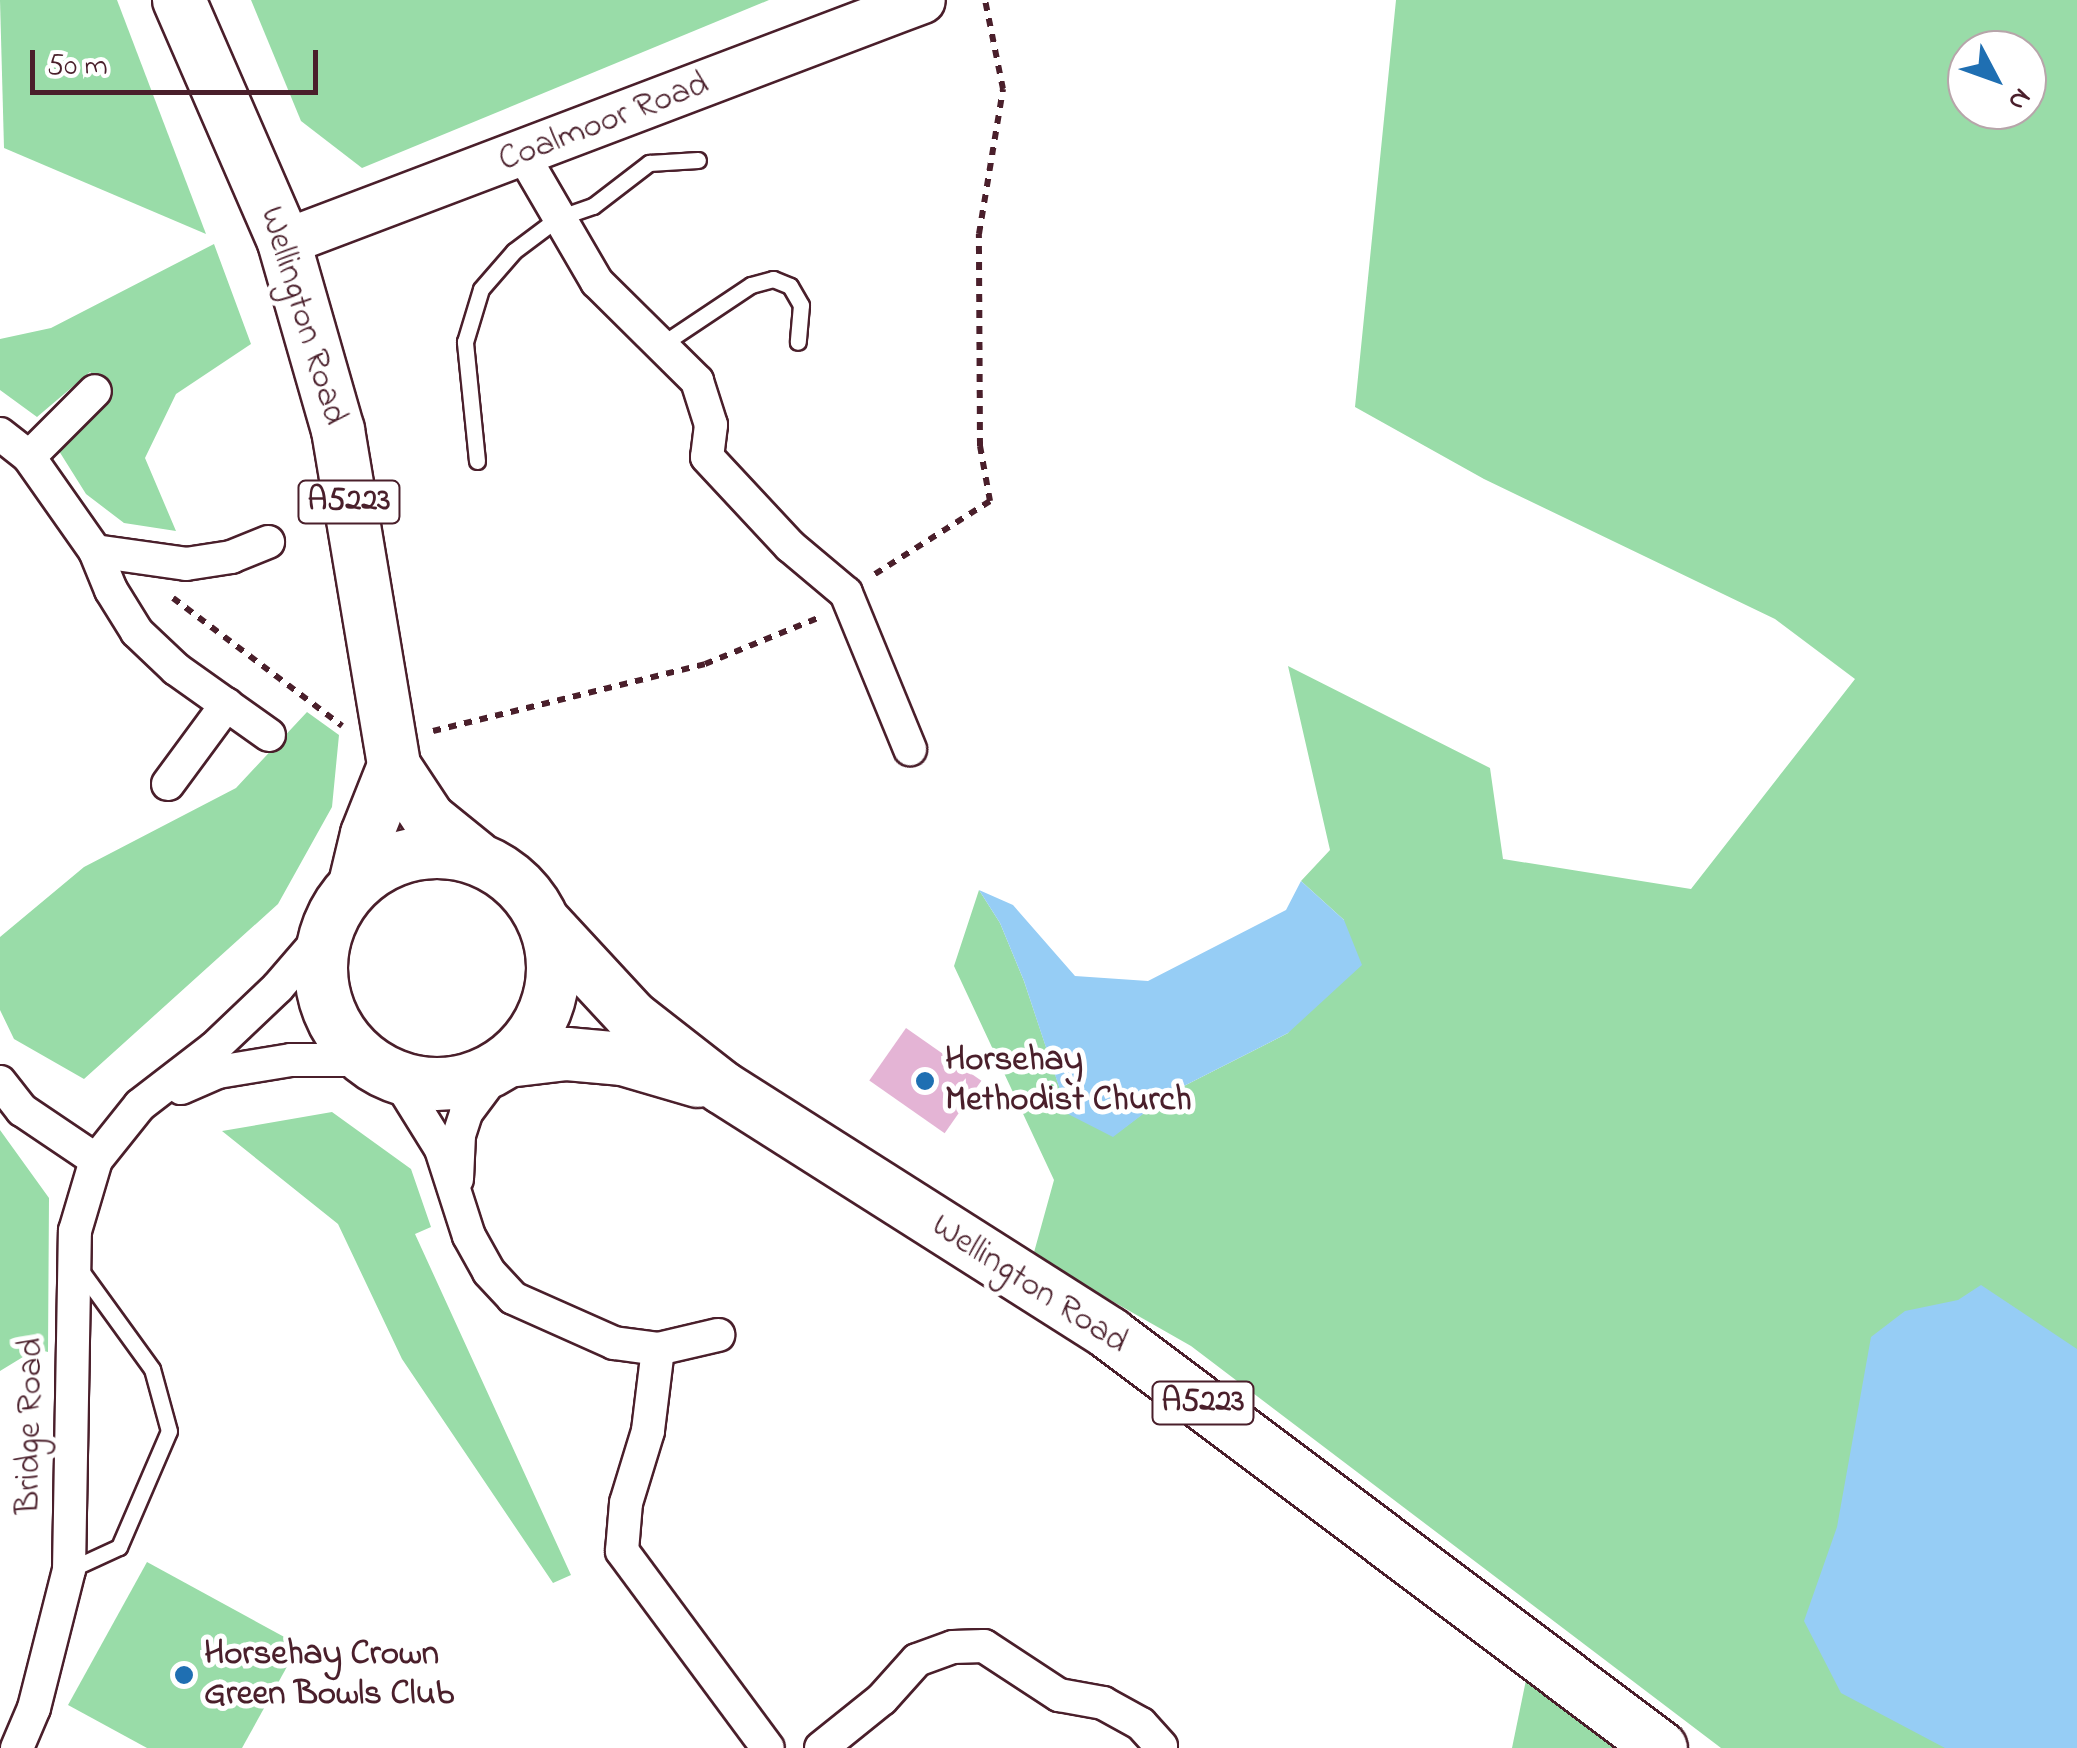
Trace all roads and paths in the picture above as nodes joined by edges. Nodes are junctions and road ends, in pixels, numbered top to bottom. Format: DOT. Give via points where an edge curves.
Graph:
graph roads {
  1 [pos="179,0"];
  2 [pos="922,0"];
  3 [pos="985,0"];
  4 [pos="523,155"];
  5 [pos="698,160"];
  6 [pos="558,218"];
  7 [pos="284,242"];
  8 [pos="798,342"];
  9 [pos="661,346"];
  10 [pos="95,391"];
  11 [pos="0,434"];
  12 [pos="980,446"];
  13 [pos="29,457"];
  14 [pos="477,461"];
  15 [pos="268,542"];
  16 [pos="95,551"];
  17 [pos="167,563"];
  18 [pos="705,664"];
  19 [pos="226,704"];
  20 [pos="270,735"];
  21 [pos="390,747"];
  22 [pos="910,748"];
  23 [pos="168,784"];
  24 [pos="476,858"];
  25 [pos="356,884"];
  26 [pos="545,923"];
  27 [pos="327,930"];
  28 [pos="505,1064"];
  29 [pos="381,1069"];
  30 [pos="0,1082"];
  31 [pos="723,1088"];
  32 [pos="140,1106"];
  33 [pos="96,1160"];
  34 [pos="457,1193"];
  35 [pos="74,1262"];
  36 [pos="718,1335"];
  37 [pos="658,1349"];
  38 [pos="68,1570"];
  39 [pos="1162,1747"];
  40 [pos="17,1748"];
  41 [pos="768,1748"];
  42 [pos="822,1748"];
  43 [pos="1662,1748"];
  1 -- 7 [label="main road, Wellington Road / A5223"];
  2 -- 4 [label="street, Coalmoor Road"];
  3 -- 12 [label="path" via="1003,89 979,234"];
  4 -- 6 [label="street"];
  4 -- 7 [label="street, Coalmoor Road"];
  5 -- 6 [label="lane" via="649,163 593,206"];
  6 -- 9 [label="street" via="597,282"];
  6 -- 14 [label="lane" via="514,250 481,289 465,342"];
  7 -- 21 [label="main road, Wellington Road / A5223" via="338,430"];
  8 -- 9 [label="lane" via="800,305 790,286 773,279 751,285"];
  9 -- 22 [label="street" via="697,380 711,425 707,457 790,546 846,593"];
  10 -- 13 [label="street"];
  11 -- 13 [label="street"];
  13 -- 16 [label="street"];
  15 -- 17 [label="street" via="231,557"];
  16 -- 17 [label="street"];
  16 -- 19 [label="street" via="136,632"];
  17 -- 21 [label="path" via="171,597 342,726"];
  18 -- 21 [label="path" via="497,712"];
  19 -- 20 [label="street"];
  19 -- 23 [label="street"];
  21 -- 24 [label="main road, Wellington Road / A5223" via="429,819"];
  21 -- 25 [label="main road"];
  24 -- 25 [label="main road" via="412,854"];
  24 -- 26 [label="main road" via="505,872"];
  25 -- 27 [label="main road"];
  26 -- 28 [label="main road" via="554,960 551,998 535,1033"];
  26 -- 31 [label="main road, Wellington Road / A5223" via="632,1018"];
  27 -- 29 [label="main road" via="320,966 325,1001 340,1034"];
  27 -- 32 [label="street, Bridge Road" via="214,1048"];
  28 -- 29 [label="main road" via="468,1081 432,1085"];
  28 -- 31 [label="main road, Wellington Road / A5223" via="567,1054 623,1059"];
  28 -- 34 [label="street" via="466,1113"];
  29 -- 32 [label="street, Bridge Road" via="291,1060 218,1072"];
  29 -- 34 [label="street" via="441,1149"];
  30 -- 33 [label="street" via="22,1110"];
  31 -- 43 [label="main road, Wellington Road / A5223" via="1110,1334"];
  32 -- 33 [label="street, Bridge Road"];
  33 -- 35 [label="street, Bridge Road" via="75,1230"];
  34 -- 37 [label="street" via="488,1272 513,1298 614,1343"];
  35 -- 38 [label="street, Bridge Road"];
  35 -- 38 [label="lane" via="152,1369 169,1431 118,1547"];
  36 -- 37 [label="street"];
  37 -- 41 [label="street" via="622,1551"];
  38 -- 40 [label="street, Bridge Road" via="34,1708"];
  39 -- 42 [label="street" via="1141,1724 1103,1702 1059,1695 984,1646 953,1646 917,1660 882,1700"];
}
